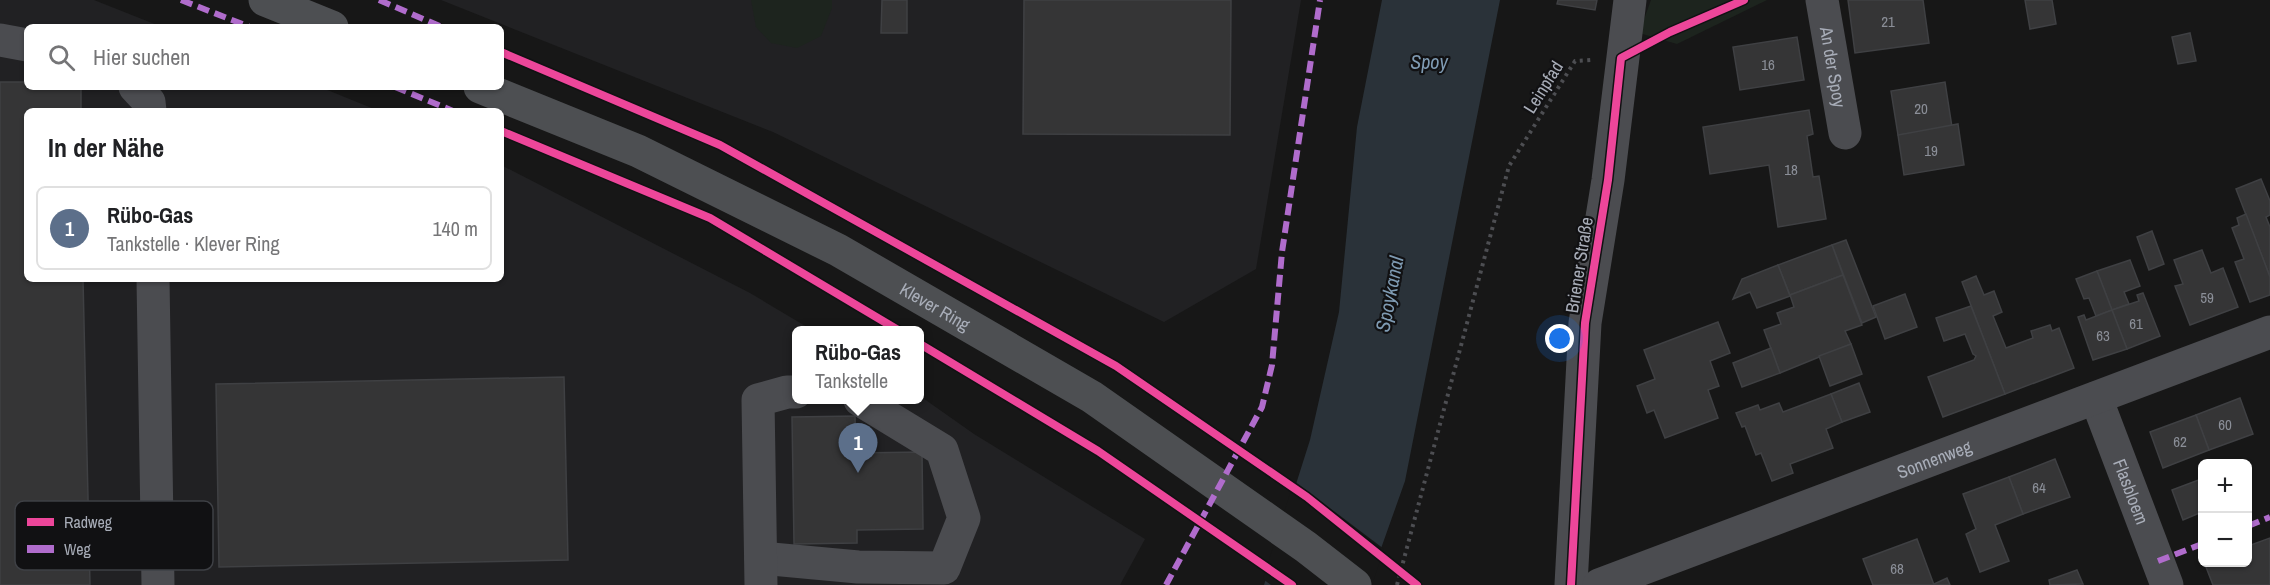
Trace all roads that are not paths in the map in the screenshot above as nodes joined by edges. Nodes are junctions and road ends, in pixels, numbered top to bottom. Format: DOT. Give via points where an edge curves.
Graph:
graph roads {
  1 [pos="265,0"];
  2 [pos="1630,0"];
  3 [pos="1822,0"];
  4 [pos="325,24"];
  5 [pos="0,40"];
  6 [pos="24,44"];
  7 [pos="138,90"];
  8 [pos="487,90"];
  9 [pos="150,108"];
  10 [pos="1845,133"];
  11 [pos="153,282"];
  12 [pos="2270,332"];
  13 [pos="792,392"];
  14 [pos="2096,398"];
  15 [pos="868,404"];
  16 [pos="157,501"];
  17 [pos="158,570"];
  18 [pos="761,572"];
  19 [pos="158,585"];
  20 [pos="1355,585"];
  21 [pos="1571,585"];
  22 [pos="1599,585"];
  23 [pos="2167,585"];
  1 -- 4 [label="main road"];
  2 -- 21 [label="street, Briener Straße" via="1608,180 1585,323"];
  3 -- 10 [label="street, An der Spoy"];
  5 -- 6 [label="street"];
  7 -- 9 [label="street"];
  8 -- 20 [label="main road, Klever Ring" via="638,151 838,250 1092,397"];
  11 -- 16 [label="street"];
  12 -- 14 [label="street, Sonnenweg"];
  13 -- 18 [label="street" via="758,399"];
  14 -- 22 [label="street, Sonnenweg"];
  14 -- 23 [label="street, Flasbloem"];
  15 -- 18 [label="street" via="942,450 964,518 944,568"];
  17 -- 19 [label="street"];
}
